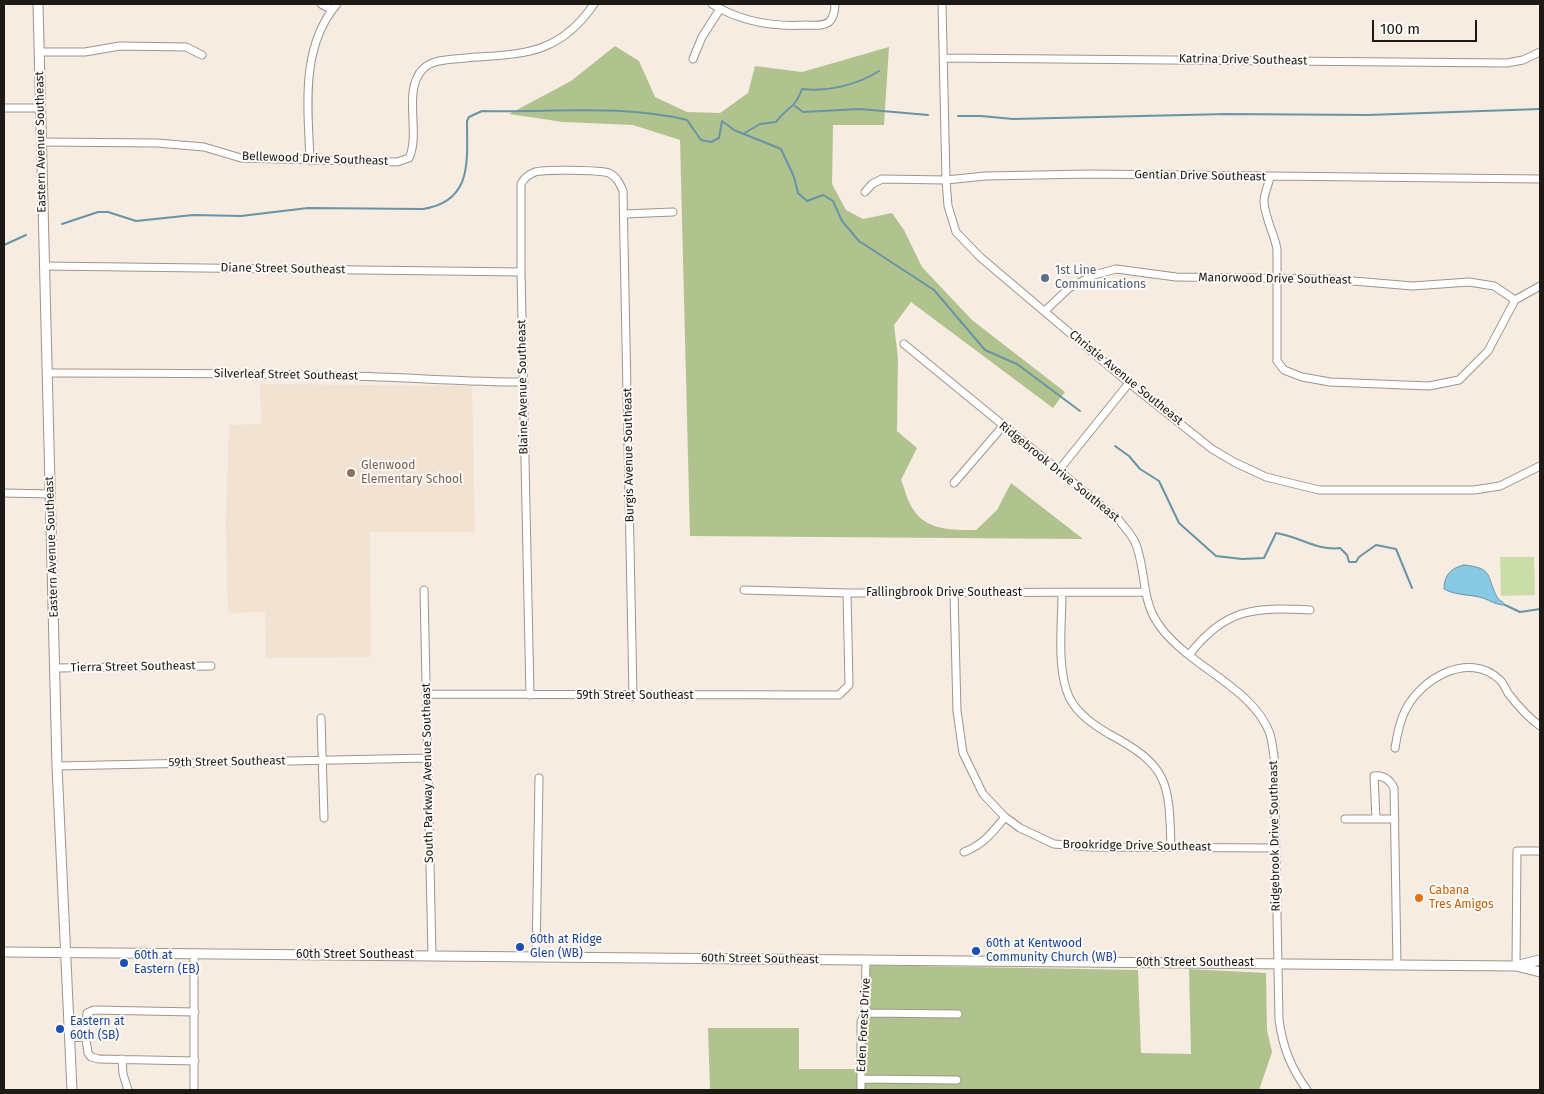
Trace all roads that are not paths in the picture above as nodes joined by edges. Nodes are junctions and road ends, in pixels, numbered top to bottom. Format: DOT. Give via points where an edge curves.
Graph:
graph roads {
  1 [pos="38,4"];
  2 [pos="321,4"];
  3 [pos="337,4"];
  4 [pos="594,4"];
  5 [pos="712,4"];
  6 [pos="835,4"];
  7 [pos="942,4"];
  8 [pos="720,9"];
  9 [pos="332,10"];
  10 [pos="39,52"];
  11 [pos="1540,52"];
  12 [pos="202,55"];
  13 [pos="944,58"];
  14 [pos="693,59"];
  15 [pos="4,108"];
  16 [pos="40,108"];
  17 [pos="42,142"];
  18 [pos="310,160"];
  19 [pos="1270,178"];
  20 [pos="1540,179"];
  21 [pos="946,180"];
  22 [pos="865,192"];
  23 [pos="674,212"];
  24 [pos="624,214"];
  25 [pos="44,266"];
  26 [pos="521,272"];
  27 [pos="1277,279"];
  28 [pos="1540,286"];
  29 [pos="1515,300"];
  30 [pos="1045,311"];
  31 [pos="904,344"];
  32 [pos="48,373"];
  33 [pos="524,382"];
  34 [pos="1130,382"];
  35 [pos="1003,426"];
  36 [pos="1540,466"];
  37 [pos="1059,470"];
  38 [pos="954,483"];
  39 [pos="4,493"];
  40 [pos="50,494"];
  41 [pos="424,590"];
  42 [pos="744,590"];
  43 [pos="1145,592"];
  44 [pos="847,593"];
  45 [pos="954,593"];
  46 [pos="1062,593"];
  47 [pos="1310,610"];
  48 [pos="1189,655"];
  49 [pos="211,666"];
  50 [pos="55,668"];
  51 [pos="426,694"];
  52 [pos="530,695"];
  53 [pos="634,696"];
  54 [pos="321,718"];
  55 [pos="1540,726"];
  56 [pos="1395,748"];
  57 [pos="427,758"];
  58 [pos="323,759"];
  59 [pos="57,766"];
  60 [pos="539,778"];
  61 [pos="1005,817"];
  62 [pos="324,818"];
  63 [pos="1345,819"];
  64 [pos="1376,819"];
  65 [pos="1395,819"];
  66 [pos="1171,847"];
  67 [pos="1275,848"];
  68 [pos="1540,851"];
  69 [pos="964,852"];
  70 [pos="4,952"];
  71 [pos="65,952"];
  72 [pos="194,954"];
  73 [pos="432,956"];
  74 [pos="536,957"];
  75 [pos="866,960"];
  76 [pos="1540,960"];
  77 [pos="1278,963"];
  78 [pos="1397,965"];
  79 [pos="1516,966"];
  80 [pos="1540,972"];
  81 [pos="195,1012"];
  82 [pos="865,1013"];
  83 [pos="958,1014"];
  84 [pos="70,1034"];
  85 [pos="122,1059"];
  86 [pos="195,1061"];
  87 [pos="861,1079"];
  88 [pos="957,1080"];
  89 [pos="72,1090"];
  90 [pos="128,1090"];
  91 [pos="194,1090"];
  92 [pos="861,1090"];
  93 [pos="1307,1090"];
  1 -- 10 [label="main road, Eastern Avenue Southeast"];
  2 -- 9 [label="street"];
  3 -- 9 [label="street"];
  4 -- 18 [label="street, Bellewood Drive Southeast" via="581,22 562,38 537,51 447,60 423,69 415,81 413,150 409,158 397,162"];
  5 -- 8 [label="street"];
  6 -- 8 [label="street" via="830,21 822,25 749,22"];
  7 -- 13 [label="street, Christie Avenue Southeast"];
  8 -- 14 [label="street" via="702,37"];
  9 -- 18 [label="street" via="316,41 309,66"];
  10 -- 12 [label="street" via="85,52 120,46 186,47"];
  10 -- 16 [label="main road, Eastern Avenue Southeast"];
  11 -- 13 [label="street, Katrina Drive Southeast" via="1507,63"];
  13 -- 21 [label="street, Christie Avenue Southeast"];
  15 -- 16 [label="street"];
  16 -- 17 [label="main road, Eastern Avenue Southeast"];
  17 -- 18 [label="street, Bellewood Drive Southeast" via="157,143 204,148 241,158"];
  17 -- 25 [label="main road, Eastern Avenue Southeast"];
  19 -- 20 [label="street, Gentian Drive Southeast"];
  19 -- 21 [label="street, Gentian Drive Southeast" via="1090,174"];
  19 -- 27 [label="street" via="1264,200 1277,249"];
  21 -- 22 [label="street, Gentian Drive Southeast" via="882,179"];
  21 -- 30 [label="street, Christie Avenue Southeast" via="948,206 956,232 980,257"];
  23 -- 24 [label="street"];
  24 -- 26 [label="street, Blaine Avenue Southeast" via="623,191 618,180 610,174 537,171 525,176 520,201"];
  24 -- 53 [label="street, Burgis Avenue Southeast"];
  25 -- 26 [label="street, Diane Street Southeast"];
  25 -- 32 [label="main road, Eastern Avenue Southeast"];
  26 -- 33 [label="street, Blaine Avenue Southeast"];
  27 -- 29 [label="street, Manorwood Drive Southeast" via="1357,280 1413,286 1469,282 1494,286"];
  27 -- 29 [label="street" via="1277,361 1284,370 1330,382 1429,386 1459,380 1488,351"];
  27 -- 30 [label="street, Manorwood Drive Southeast" via="1176,277 1116,269 1094,275 1069,288"];
  28 -- 29 [label="street"];
  30 -- 34 [label="street, Christie Avenue Southeast"];
  31 -- 35 [label="street, Ridgebrook Drive Southeast"];
  32 -- 33 [label="street, Silverleaf Street Southeast" via="286,374"];
  32 -- 40 [label="main road, Eastern Avenue Southeast"];
  33 -- 52 [label="street, Blaine Avenue Southeast"];
  34 -- 36 [label="street, Christie Avenue Southeast" via="1212,449 1249,470 1295,486 1337,491 1474,490 1500,486"];
  34 -- 37 [label="street"];
  35 -- 37 [label="street, Ridgebrook Drive Southeast"];
  35 -- 38 [label="street"];
  37 -- 43 [label="street, Ridgebrook Drive Southeast" via="1120,520 1135,542"];
  39 -- 40 [label="street"];
  40 -- 50 [label="main road, Eastern Avenue Southeast"];
  41 -- 51 [label="street, South Parkway Avenue Southeast"];
  42 -- 44 [label="street, Fallingbrook Drive Southeast"];
  43 -- 46 [label="street, Fallingbrook Drive Southeast"];
  43 -- 48 [label="street, Ridgebrook Drive Southeast" via="1156,622"];
  44 -- 45 [label="street, Fallingbrook Drive Southeast"];
  44 -- 53 [label="street, 59th Street Southeast" via="848,685 833,697"];
  45 -- 46 [label="street, Fallingbrook Drive Southeast"];
  45 -- 61 [label="street, Brookridge Drive Southeast" via="957,711 963,753 983,794"];
  46 -- 66 [label="street" via="1063,677 1070,698 1079,712 1095,726 1141,751 1159,771 1167,789"];
  47 -- 48 [label="street" via="1276,608 1242,612 1219,624"];
  48 -- 67 [label="street, Ridgebrook Drive Southeast" via="1244,699 1270,733 1274,756"];
  49 -- 50 [label="street, Tierra Street Southeast"];
  50 -- 59 [label="main road, Eastern Avenue Southeast"];
  51 -- 52 [label="street, 59th Street Southeast"];
  51 -- 57 [label="street, South Parkway Avenue Southeast"];
  52 -- 53 [label="street, 59th Street Southeast"];
  54 -- 58 [label="street"];
  55 -- 56 [label="street" via="1500,680 1486,672 1454,669 1432,678 1406,709 1398,728"];
  57 -- 58 [label="street, 59th Street Southeast"];
  57 -- 73 [label="street, South Parkway Avenue Southeast"];
  58 -- 59 [label="street, 59th Street Southeast"];
  58 -- 62 [label="street"];
  59 -- 71 [label="main road, Eastern Avenue Southeast"];
  60 -- 74 [label="street"];
  61 -- 66 [label="street, Brookridge Drive Southeast" via="1054,844"];
  61 -- 69 [label="street" via="981,844"];
  63 -- 64 [label="street"];
  64 -- 65 [label="street"];
  64 -- 65 [label="street" via="1374,776 1392,782"];
  65 -- 78 [label="street"];
  66 -- 67 [label="street, Brookridge Drive Southeast"];
  67 -- 77 [label="street, Ridgebrook Drive Southeast"];
  68 -- 79 [label="street" via="1517,851"];
  70 -- 71 [label="main road, 60th Street Southeast"];
  71 -- 72 [label="main road, 60th Street Southeast"];
  71 -- 84 [label="main road, Eastern Avenue Southeast"];
  72 -- 73 [label="main road, 60th Street Southeast"];
  72 -- 81 [label="street"];
  73 -- 74 [label="main road, 60th Street Southeast"];
  74 -- 75 [label="main road, 60th Street Southeast"];
  75 -- 77 [label="main road, 60th Street Southeast"];
  75 -- 82 [label="street, Eden Forest Drive"];
  76 -- 79 [label="main road, 60th Street Southeast"];
  77 -- 78 [label="main road, 60th Street Southeast"];
  77 -- 93 [label="street, Ridgebrook Drive Southeast" via="1279,1020 1286,1054"];
  78 -- 79 [label="main road, 60th Street Southeast"];
  79 -- 80 [label="main road, 60th Street Southeast"];
  81 -- 84 [label="street" via="94,1010 87,1013 84,1030"];
  81 -- 86 [label="street"];
  82 -- 83 [label="street"];
  82 -- 87 [label="street, Eden Forest Drive" via="861,1022"];
  84 -- 85 [label="street" via="86,1039 91,1057"];
  84 -- 89 [label="main road, Eastern Avenue Southeast"];
  85 -- 86 [label="street"];
  85 -- 90 [label="street"];
  86 -- 91 [label="street"];
  87 -- 88 [label="street"];
  87 -- 92 [label="street, Eden Forest Drive"];
}
